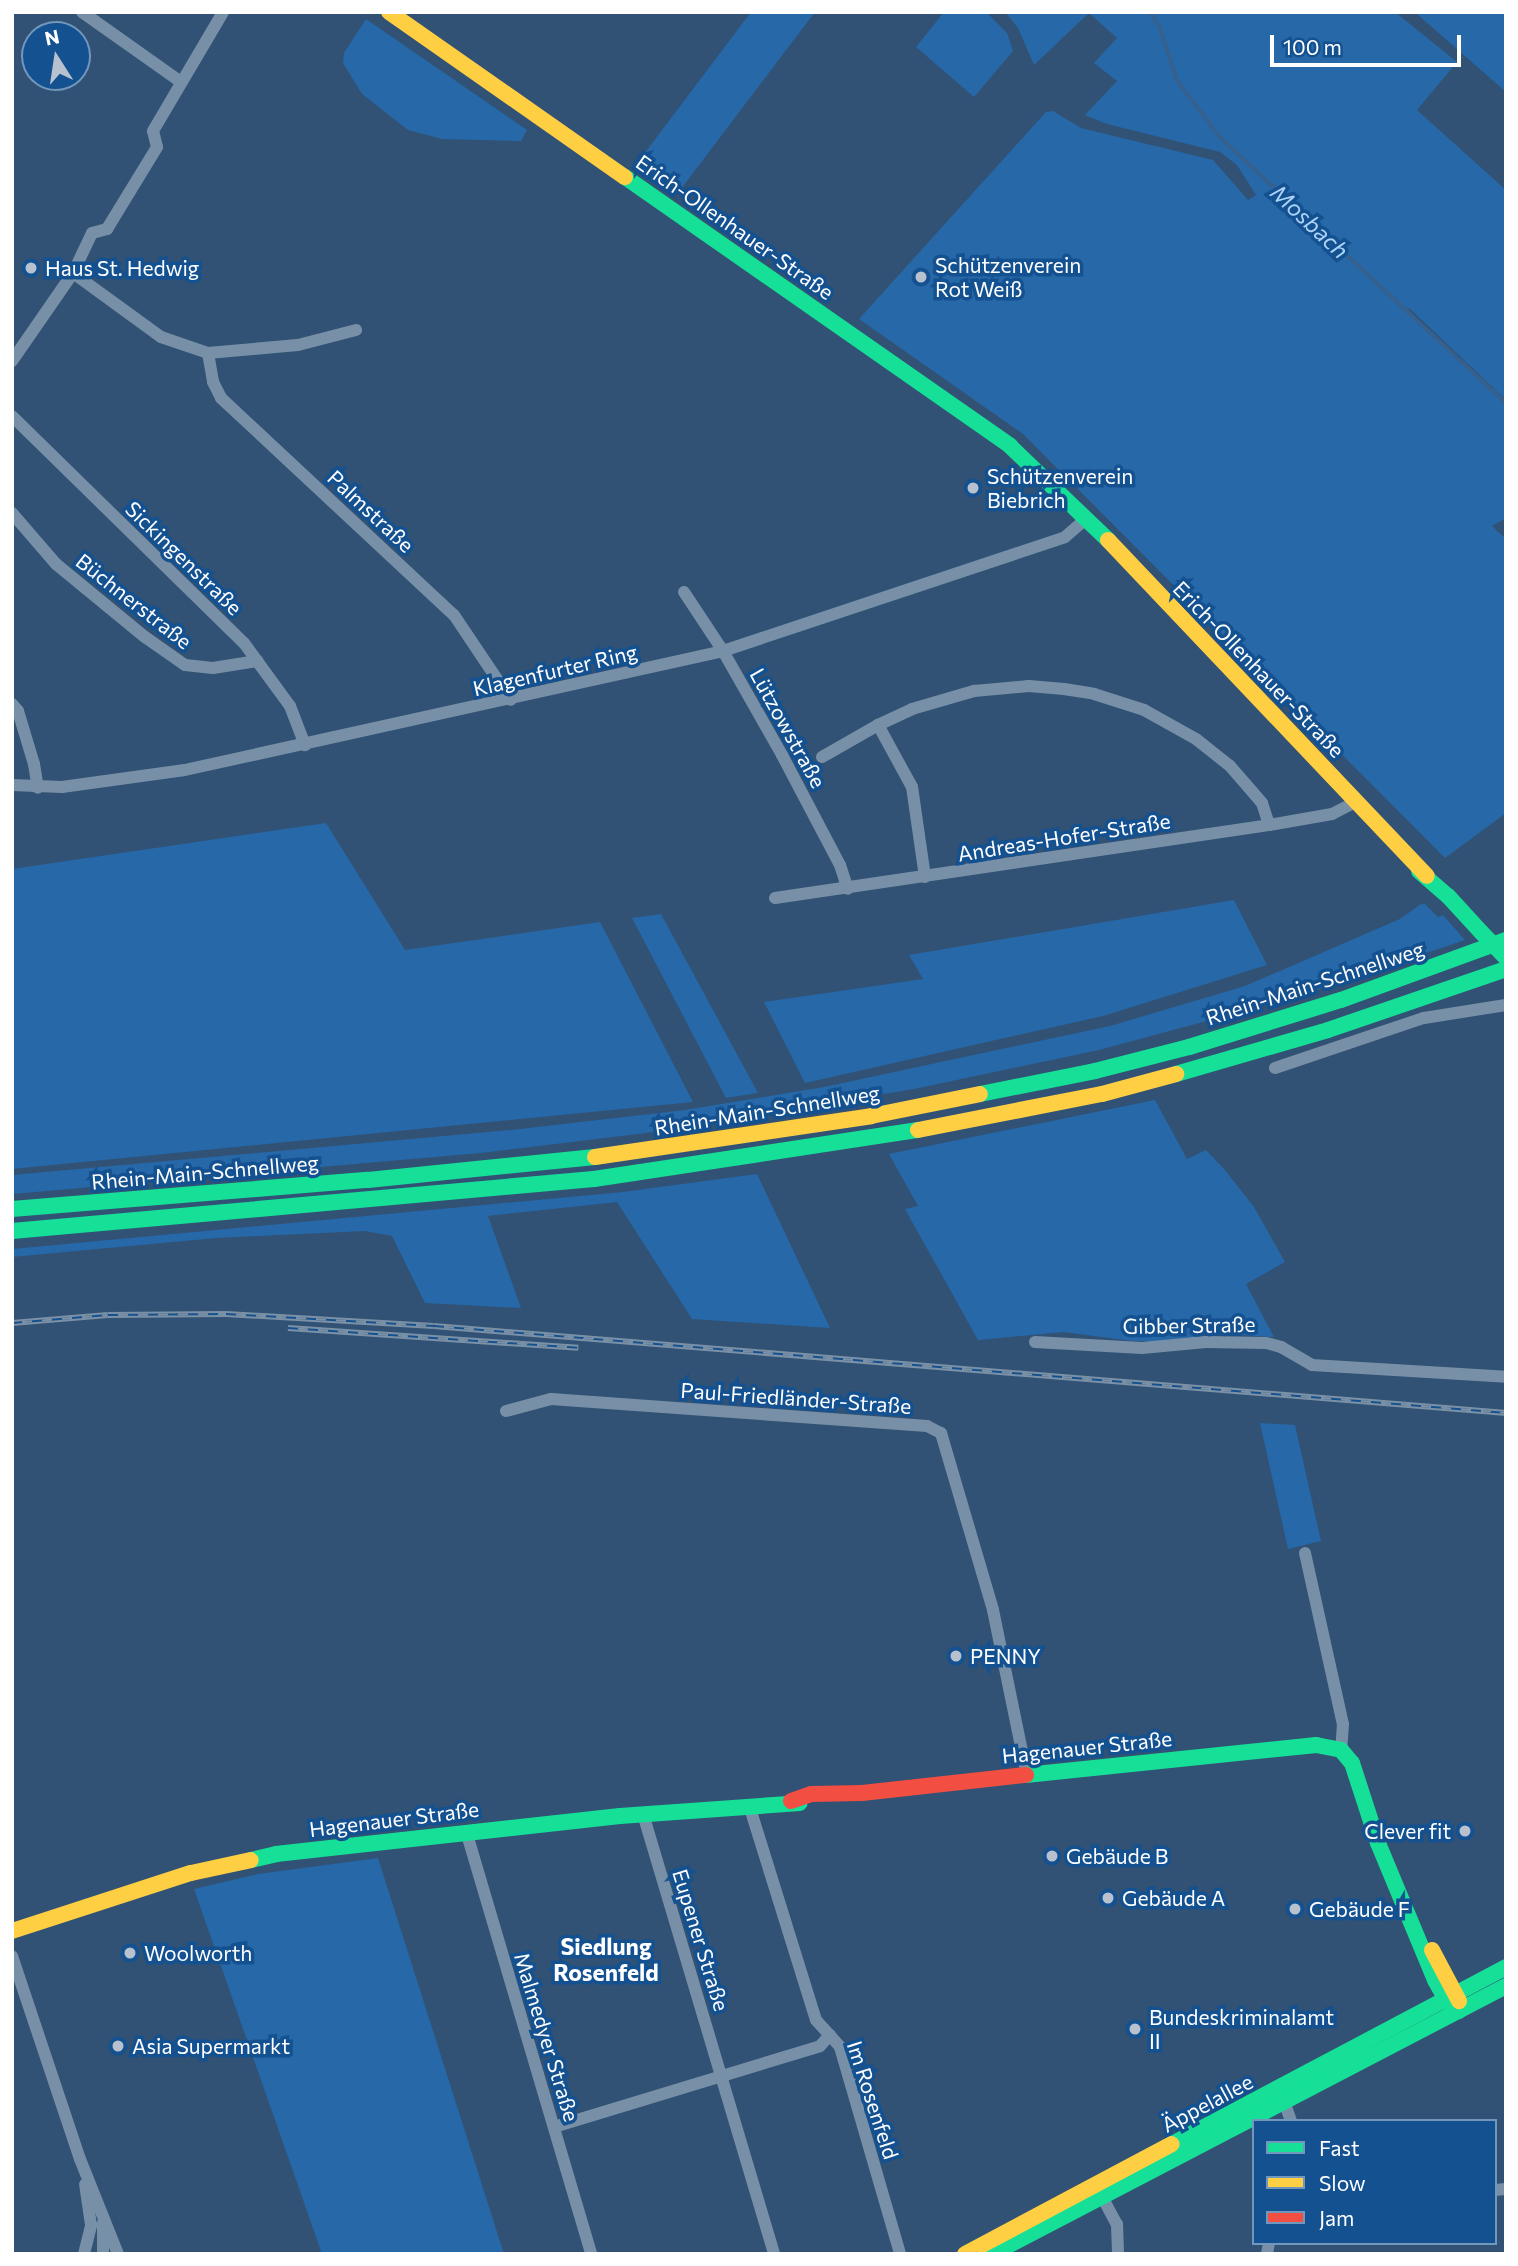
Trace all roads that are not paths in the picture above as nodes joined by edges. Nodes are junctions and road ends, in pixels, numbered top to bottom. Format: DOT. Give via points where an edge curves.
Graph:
graph roads {
  1 [pos="82,12"];
  2 [pos="223,12"];
  3 [pos="389,12"];
  4 [pos="181,82"];
  5 [pos="73,274"];
  6 [pos="356,330"];
  7 [pos="208,353"];
  8 [pos="12,361"];
  9 [pos="12,416"];
  10 [pos="12,513"];
  11 [pos="1085,515"];
  12 [pos="684,592"];
  13 [pos="723,651"];
  14 [pos="257,661"];
  15 [pos="511,700"];
  16 [pos="12,704"];
  17 [pos="878,725"];
  18 [pos="304,745"];
  19 [pos="822,757"];
  20 [pos="12,785"];
  21 [pos="38,788"];
  22 [pos="1356,802"];
  23 [pos="1269,825"];
  24 [pos="925,877"];
  25 [pos="848,889"];
  26 [pos="775,898"];
  27 [pos="1506,940"];
  28 [pos="1506,958"];
  29 [pos="1506,968"];
  30 [pos="1506,1005"];
  31 [pos="1275,1068"];
  32 [pos="12,1209"];
  33 [pos="12,1231"];
  34 [pos="1035,1342"];
  35 [pos="1506,1377"];
  36 [pos="506,1411"];
  37 [pos="1305,1553"];
  38 [pos="1341,1751"];
  39 [pos="1027,1775"];
  40 [pos="749,1805"];
  41 [pos="643,1814"];
  42 [pos="466,1831"];
  43 [pos="12,1931"];
  44 [pos="12,1956"];
  45 [pos="1506,1967"];
  46 [pos="1506,1986"];
  47 [pos="1451,1996"];
  48 [pos="1459,2011"];
  49 [pos="830,2035"];
  50 [pos="724,2077"];
  51 [pos="1280,2105"];
  52 [pos="554,2127"];
  53 [pos="80,2159"];
  54 [pos="1099,2191"];
  55 [pos="103,2219"];
  56 [pos="84,2254"];
  57 [pos="103,2254"];
  58 [pos="118,2254"];
  59 [pos="591,2254"];
  60 [pos="774,2254"];
  61 [pos="900,2254"];
  62 [pos="965,2254"];
  63 [pos="992,2254"];
  64 [pos="1118,2254"];
  1 -- 4 [label="street"];
  2 -- 4 [label="street"];
  3 -- 11 [label="main road, Erich-Ollenhauer-Straße" via="991,432 1072,496"];
  4 -- 5 [label="street" via="153,131 157,148 107,229 92,233"];
  5 -- 7 [label="street" via="161,337"];
  5 -- 8 [label="street"];
  6 -- 7 [label="street" via="298,345"];
  7 -- 15 [label="street, Palmstraße" via="221,398 454,615"];
  9 -- 14 [label="street, Sickingenstraße" via="244,643"];
  10 -- 14 [label="street, Büchnerstraße" via="55,564 185,665 213,668"];
  11 -- 13 [label="street, Klagenfurter Ring" via="1065,537"];
  11 -- 22 [label="main road, Erich-Ollenhauer-Straße"];
  12 -- 13 [label="street, Lützowstraße"];
  13 -- 15 [label="street, Klagenfurter Ring"];
  13 -- 25 [label="street, Lützowstraße" via="840,865"];
  14 -- 18 [label="street, Sickingenstraße" via="289,706"];
  15 -- 18 [label="street, Klagenfurter Ring"];
  16 -- 21 [label="street" via="18,711"];
  17 -- 19 [label="street"];
  17 -- 23 [label="street" via="912,709 974,691 1029,686 1094,694 1144,710 1196,739 1248,784 1262,803"];
  17 -- 24 [label="street" via="912,787"];
  18 -- 21 [label="street, Klagenfurter Ring" via="142,777"];
  20 -- 21 [label="street, Klagenfurter Ring"];
  22 -- 23 [label="street, Andreas-Hofer-Straße" via="1332,814"];
  22 -- 28 [label="main road, Erich-Ollenhauer-Straße, bridge"];
  23 -- 24 [label="street, Andreas-Hofer-Straße"];
  24 -- 25 [label="street, Andreas-Hofer-Straße"];
  25 -- 26 [label="street, Andreas-Hofer-Straße"];
  27 -- 32 [label="main road, Rhein-Main-Schnellweg" via="1341,1000 1189,1046 1095,1071 871,1116 594,1157"];
  29 -- 33 [label="main road, Rhein-Main-Schnellweg" via="1328,1030 1197,1068 1102,1094 946,1126 594,1179"];
  30 -- 31 [label="street" via="1424,1018"];
  34 -- 35 [label="street, Gibber Straße" via="1142,1348 1266,1343 1281,1346 1312,1365"];
  36 -- 39 [label="street, Paul-Friedländer-Straße" via="551,1399 927,1426 941,1433 991,1605"];
  37 -- 38 [label="street" via="1343,1724"];
  38 -- 39 [label="main road, Hagenauer Straße" via="1316,1745"];
  38 -- 47 [label="main road" via="1352,1763 1378,1843"];
  39 -- 40 [label="main road, Hagenauer Straße" via="838,1794 819,1801"];
  40 -- 41 [label="main road, Hagenauer Straße"];
  40 -- 49 [label="street, Im Rosenfeld" via="816,2020"];
  41 -- 42 [label="main road, Hagenauer Straße"];
  41 -- 50 [label="street, Eupener Straße"];
  42 -- 43 [label="main road, Hagenauer Straße" via="258,1857 191,1873"];
  42 -- 52 [label="street, Malmedyer Straße"];
  44 -- 53 [label="street"];
  45 -- 47 [label="main road, Äppelallee"];
  46 -- 48 [label="main road, Äppelallee"];
  47 -- 48 [label="main road"];
  47 -- 51 [label="main road, Äppelallee"];
  48 -- 51 [label="main road, Äppelallee"];
  49 -- 50 [label="street" via="820,2046"];
  49 -- 61 [label="street, Im Rosenfeld" via="840,2047"];
  50 -- 52 [label="street"];
  50 -- 60 [label="street, Eupener Straße"];
  51 -- 54 [label="main road, Äppelallee"];
  52 -- 59 [label="street, Malmedyer Straße"];
  53 -- 55 [label="street"];
  53 -- 56 [label="street" via="92,2216"];
  54 -- 62 [label="main road, Äppelallee"];
  54 -- 63 [label="main road, Äppelallee"];
  54 -- 64 [label="street" via="1117,2224"];
  55 -- 57 [label="street"];
  55 -- 58 [label="street"];
}
